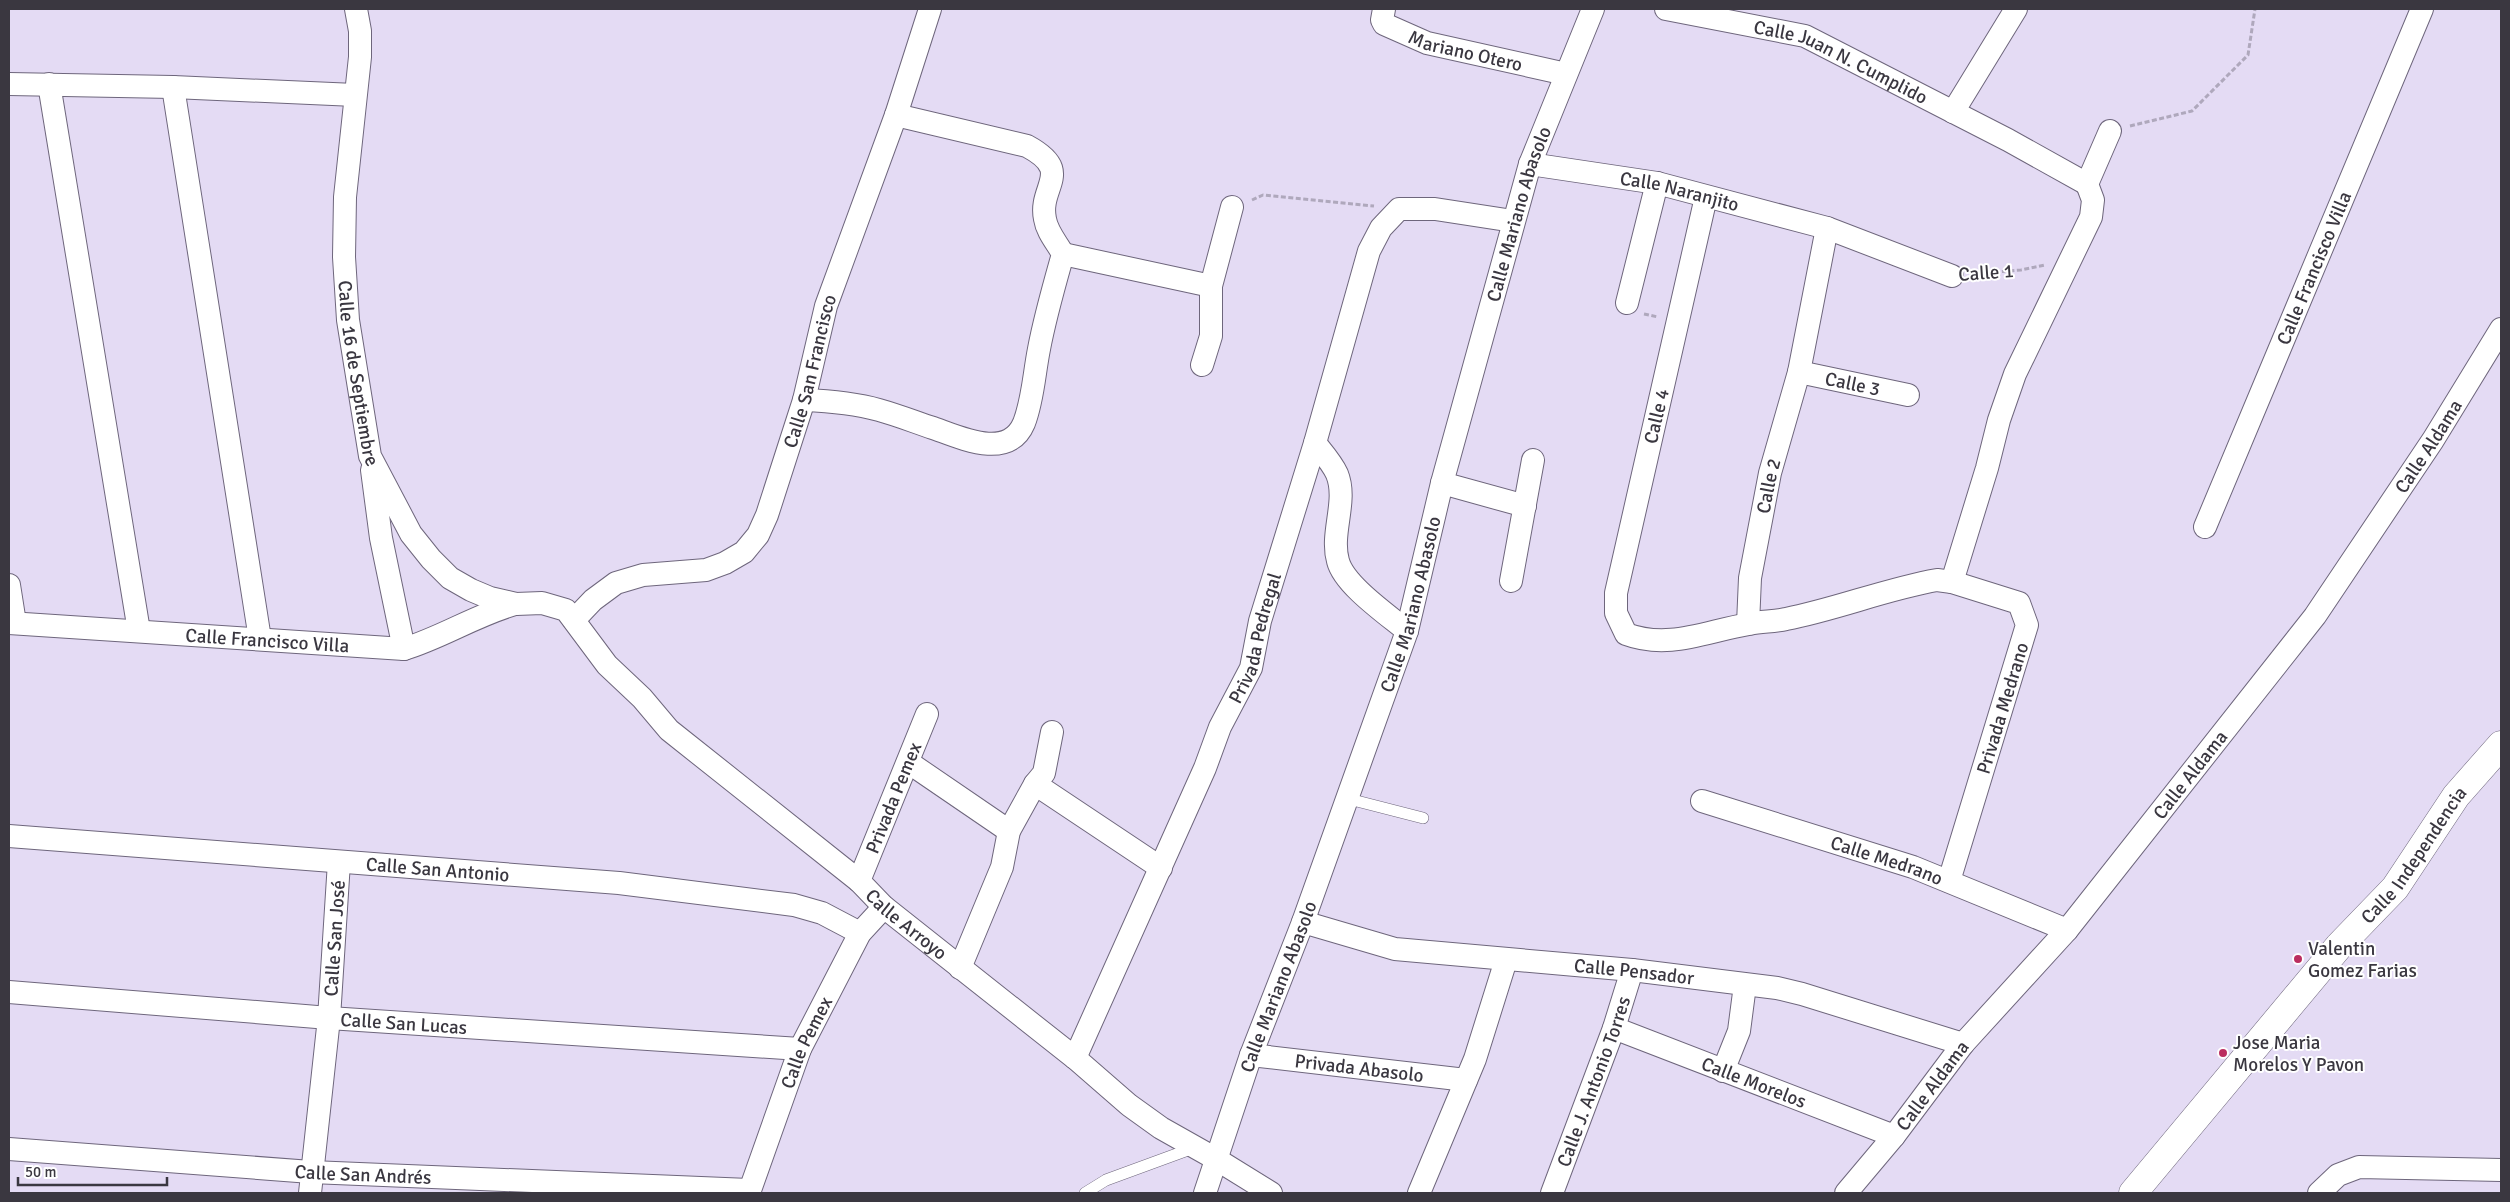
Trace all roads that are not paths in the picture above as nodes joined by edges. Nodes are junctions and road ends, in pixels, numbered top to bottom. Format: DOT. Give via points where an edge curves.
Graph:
graph roads {
  1 [pos="356,9"];
  2 [pos="930,9"];
  3 [pos="1384,9"];
  4 [pos="1593,9"];
  5 [pos="1666,9"];
  6 [pos="2016,9"];
  7 [pos="2422,9"];
  8 [pos="1566,74"];
  9 [pos="9,84"];
  10 [pos="49,84"];
  11 [pos="173,87"];
  12 [pos="355,95"];
  13 [pos="1953,112"];
  14 [pos="896,115"];
  15 [pos="2110,131"];
  16 [pos="1530,164"];
  17 [pos="1657,184"];
  18 [pos="2087,184"];
  19 [pos="1706,197"];
  20 [pos="1232,207"];
  21 [pos="1513,221"];
  22 [pos="1827,228"];
  23 [pos="1063,254"];
  24 [pos="1952,276"];
  25 [pos="1211,286"];
  26 [pos="1627,303"];
  27 [pos="2501,330"];
  28 [pos="1202,365"];
  29 [pos="1799,372"];
  30 [pos="1908,395"];
  31 [pos="804,400"];
  32 [pos="1315,443"];
  33 [pos="370,456"];
  34 [pos="1533,460"];
  35 [pos="1442,483"];
  36 [pos="1525,506"];
  37 [pos="2205,527"];
  38 [pos="1511,581"];
  39 [pos="1952,582"];
  40 [pos="9,585"];
  41 [pos="516,604"];
  42 [pos="574,620"];
  43 [pos="12,623"];
  44 [pos="1748,624"];
  45 [pos="139,631"];
  46 [pos="1407,631"];
  47 [pos="260,639"];
  48 [pos="404,649"];
  49 [pos="927,714"];
  50 [pos="1052,732"];
  51 [pos="2501,745"];
  52 [pos="908,762"];
  53 [pos="1035,784"];
  54 [pos="1346,798"];
  55 [pos="1702,801"];
  56 [pos="1423,818"];
  57 [pos="1009,830"];
  58 [pos="9,836"];
  59 [pos="339,862"];
  60 [pos="1161,868"];
  61 [pos="859,880"];
  62 [pos="1949,881"];
  63 [pos="884,907"];
  64 [pos="1303,922"];
  65 [pos="2067,930"];
  66 [pos="860,933"];
  67 [pos="1506,960"];
  68 [pos="960,968"];
  69 [pos="1632,970"];
  70 [pos="1745,986"];
  71 [pos="9,992"];
  72 [pos="329,1018"];
  73 [pos="1614,1028"];
  74 [pos="1963,1044"];
  75 [pos="800,1048"];
  76 [pos="1251,1055"];
  77 [pos="1075,1058"];
  78 [pos="1723,1071"];
  79 [pos="1466,1080"];
  80 [pos="1894,1136"];
  81 [pos="1196,1147"];
  82 [pos="9,1149"];
  83 [pos="1216,1158"];
  84 [pos="2501,1170"];
  85 [pos="311,1183"];
  86 [pos="749,1191"];
  87 [pos="1559,1191"];
  88 [pos="1085,1193"];
  89 [pos="1205,1193"];
  90 [pos="1271,1193"];
  91 [pos="1419,1193"];
  92 [pos="1846,1193"];
  93 [pos="2133,1193"];
  94 [pos="2319,1193"];
  1 -- 12 [label="street, Calle 16 de Septiembre" via="360,57"];
  2 -- 14 [label="street, Calle San Francisco"];
  3 -- 8 [label="street, Mariano Otero" via="1384,24 1427,43"];
  4 -- 8 [label="street, Calle Mariano Abasolo"];
  5 -- 13 [label="street, Calle Juan N. Cumplido" via="1804,36"];
  6 -- 13 [label="street"];
  7 -- 37 [label="street, Calle Francisco Villa"];
  8 -- 16 [label="street, Calle Mariano Abasolo"];
  9 -- 10 [label="street"];
  10 -- 11 [label="street"];
  10 -- 45 [label="street"];
  11 -- 12 [label="street"];
  11 -- 47 [label="street"];
  12 -- 33 [label="street, Calle 16 de Septiembre" via="345,196 344,257 348,320"];
  13 -- 18 [label="street, Calle Juan N. Cumplido"];
  14 -- 23 [label="street" via="1013,142 1040,153 1054,178 1044,218"];
  14 -- 31 [label="street, Calle San Francisco" via="826,306"];
  15 -- 18 [label="street"];
  16 -- 17 [label="street, Calle Naranjito"];
  16 -- 21 [label="street, Calle Mariano Abasolo"];
  17 -- 19 [label="street, Calle Naranjito"];
  17 -- 26 [label="street"];
  18 -- 39 [label="street" via="2092,192 2093,209 2015,374 1998,420 1987,468"];
  19 -- 22 [label="street, Calle Naranjito"];
  19 -- 44 [label="street, Calle 4" via="1616,593 1616,613 1626,634 1640,639 1681,640"];
  20 -- 25 [label="street"];
  21 -- 32 [label="street, Privada Pedregal" via="1436,209 1399,209 1381,228 1369,251"];
  21 -- 35 [label="street, Calle Mariano Abasolo"];
  22 -- 24 [label="street, Calle 1"];
  22 -- 29 [label="street, Calle 2"];
  23 -- 25 [label="street"];
  23 -- 31 [label="street" via="1047,311 1029,407 1023,425 1007,442 967,441 878,410 835,401"];
  25 -- 28 [label="street" via="1210,336"];
  27 -- 65 [label="street, Calle Aldama" via="2433,440 2315,616"];
  29 -- 30 [label="street, Calle 3"];
  29 -- 44 [label="street, Calle 2" via="1770,473 1750,578"];
  31 -- 42 [label="street, Calle San Francisco" via="768,515 744,552 706,570 643,575 616,583"];
  32 -- 46 [label="street" via="1333,468 1340,490 1336,523 1338,562 1346,577"];
  32 -- 60 [label="street, Privada Pedregal" via="1260,622 1251,668 1220,727"];
  33 -- 41 [label="street, Calle 16 de Septiembre" via="411,534 431,559 450,578 471,590"];
  33 -- 48 [label="street" via="381,538"];
  34 -- 36 [label="street"];
  35 -- 36 [label="street"];
  35 -- 46 [label="street, Calle Mariano Abasolo"];
  36 -- 38 [label="street"];
  39 -- 44 [label="street" via="1921,583 1786,619"];
  39 -- 62 [label="street, Privada Medrano" via="2019,603 2027,625"];
  40 -- 43 [label="street"];
  41 -- 42 [label="street, Calle 16 de Septiembre" via="555,605 566,610"];
  41 -- 48 [label="street, Calle Francisco Villa" via="482,614 429,641"];
  42 -- 61 [label="street, Calle Arroyo" via="607,665 642,698 669,730"];
  43 -- 45 [label="street, Calle Francisco Villa"];
  45 -- 47 [label="street, Calle Francisco Villa"];
  46 -- 54 [label="street, Calle Mariano Abasolo"];
  47 -- 48 [label="street, Calle Francisco Villa"];
  49 -- 52 [label="street, Privada Pemex"];
  50 -- 53 [label="street" via="1044,773"];
  51 -- 93 [label="street, Calle Independencia" via="2456,796 2395,888 2339,946"];
  52 -- 57 [label="street"];
  52 -- 61 [label="street, Privada Pemex"];
  53 -- 57 [label="street"];
  53 -- 60 [label="street"];
  54 -- 56 [label="lane"];
  54 -- 64 [label="street, Calle Mariano Abasolo"];
  55 -- 62 [label="street, Calle Medrano"];
  57 -- 68 [label="street" via="1002,867"];
  58 -- 59 [label="street, Calle San Antonio"];
  59 -- 66 [label="street, Calle San Antonio" via="619,883 762,900 822,913"];
  59 -- 72 [label="street, Calle San José"];
  60 -- 77 [label="street, Privada Pedregal"];
  61 -- 63 [label="street, Calle Arroyo"];
  62 -- 65 [label="street, Calle Medrano"];
  63 -- 66 [label="street, Calle Pemex"];
  63 -- 68 [label="street, Calle Arroyo"];
  64 -- 67 [label="street, Calle Pensador" via="1395,949"];
  64 -- 76 [label="street, Calle Mariano Abasolo"];
  65 -- 74 [label="street, Calle Aldama"];
  66 -- 75 [label="street, Calle Pemex"];
  67 -- 69 [label="street, Calle Pensador"];
  67 -- 79 [label="street"];
  68 -- 77 [label="street, Calle Arroyo"];
  69 -- 70 [label="street, Calle Pensador"];
  69 -- 73 [label="street, Calle J. Antonio Torres"];
  70 -- 74 [label="street, Calle Pensador" via="1802,994"];
  70 -- 78 [label="street" via="1739,1030"];
  71 -- 72 [label="street, Calle San Lucas"];
  72 -- 75 [label="street, Calle San Lucas"];
  72 -- 85 [label="street, Calle San José"];
  73 -- 78 [label="street, Calle Morelos"];
  73 -- 87 [label="street, Calle J. Antonio Torres"];
  74 -- 80 [label="street, Calle Aldama"];
  75 -- 86 [label="street, Calle Pemex"];
  76 -- 79 [label="street, Privada Abasolo"];
  76 -- 83 [label="street, Calle Mariano Abasolo"];
  77 -- 81 [label="street, Calle Arroyo" via="1129,1105"];
  78 -- 80 [label="street, Calle Morelos"];
  79 -- 91 [label="street"];
  80 -- 92 [label="street, Calle Aldama"];
  81 -- 83 [label="street, Calle Arroyo"];
  81 -- 88 [label="lane" via="1106,1180"];
  82 -- 85 [label="street, Calle San Andrés"];
  83 -- 89 [label="street, Calle Mariano Abasolo"];
  83 -- 90 [label="street, Calle Arroyo"];
  84 -- 94 [label="street" via="2359,1166 2338,1175"];
  85 -- 86 [label="street, Calle San Andrés"];
}
